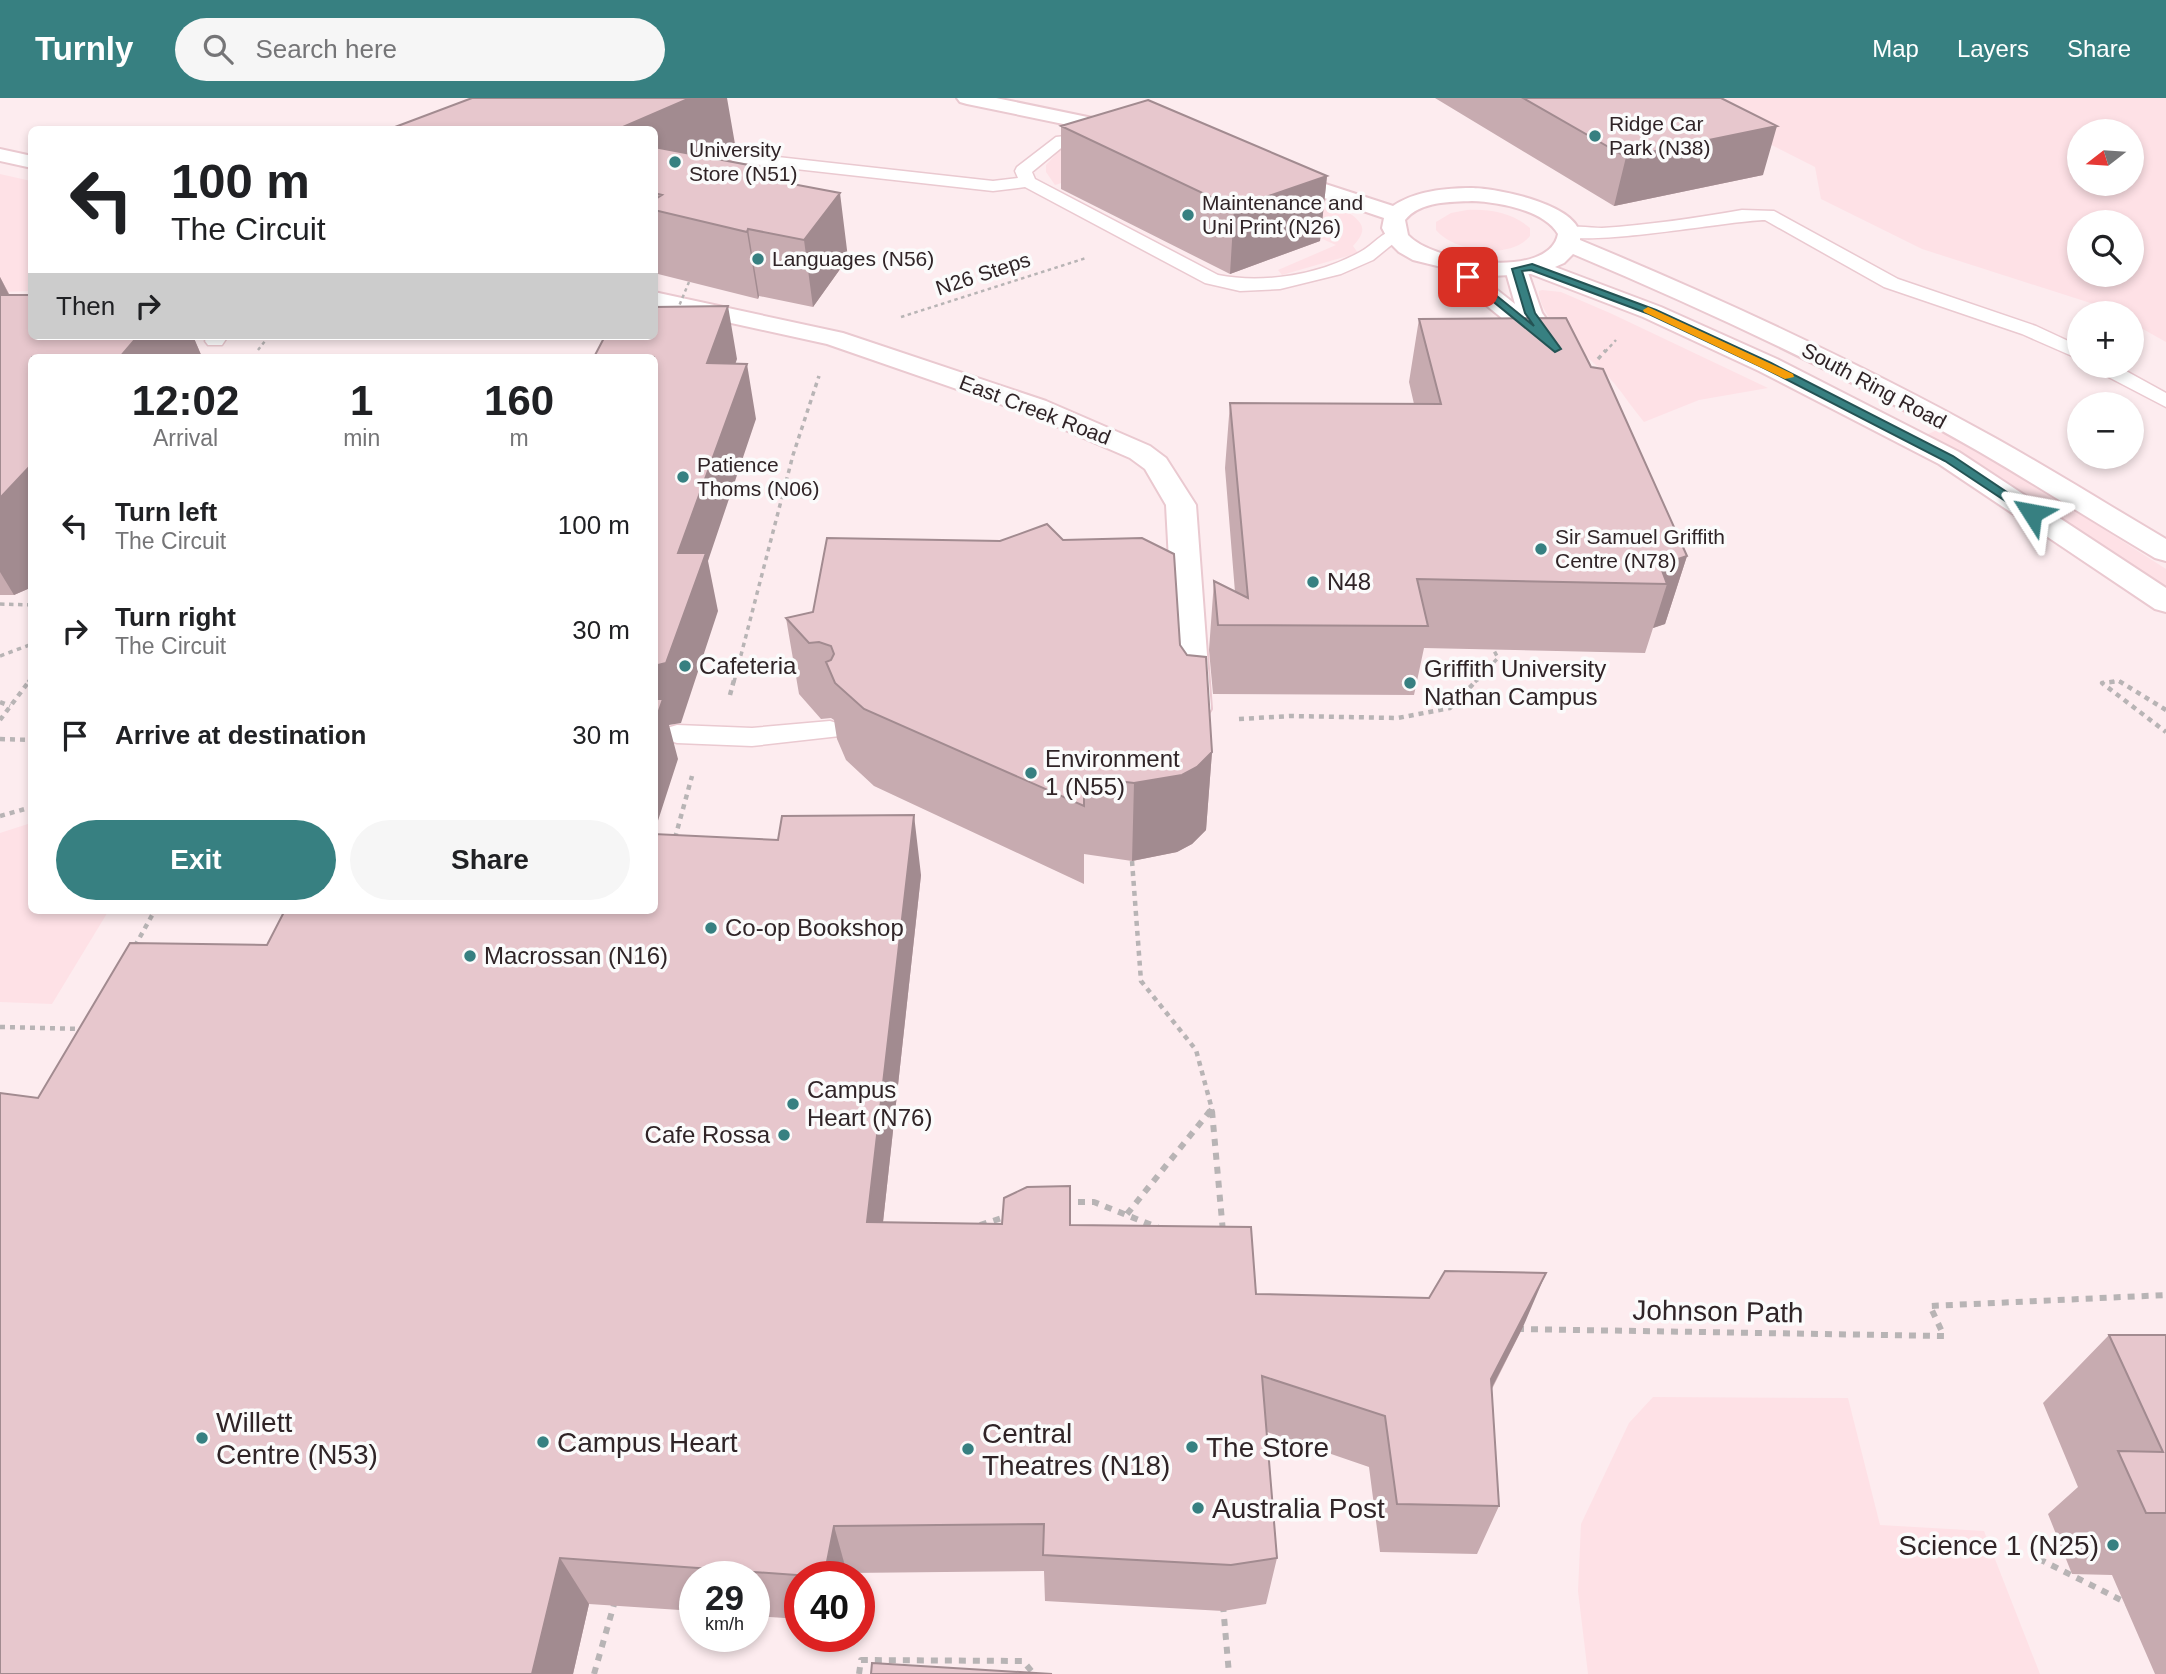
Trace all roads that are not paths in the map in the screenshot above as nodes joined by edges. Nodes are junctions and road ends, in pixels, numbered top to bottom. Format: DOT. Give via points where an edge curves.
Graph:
graph roads {
  1 [pos="967,98"];
  2 [pos="1031,98"];
  3 [pos="1151,130"];
  4 [pos="0,155"];
  5 [pos="1274,156"];
  6 [pos="734,157"];
  7 [pos="28,161"];
  8 [pos="1255,168"];
  9 [pos="1028,182"];
  10 [pos="1374,185"];
  11 [pos="1397,214"];
  12 [pos="1569,239"];
  13 [pos="1451,265"];
  14 [pos="1525,268"];
  15 [pos="665,307"];
  16 [pos="2067,347"];
  17 [pos="2124,378"];
  18 [pos="2166,401"];
  19 [pos="2164,550"];
  20 [pos="2166,602"];
  21 [pos="1195,721"];
  22 [pos="830,730"];
  23 [pos="677,734"];
  1 -- 3 [label="street"];
  2 -- 3 [label="street"];
  3 -- 9 [label="lane" via="1062,139 1023,171"];
  4 -- 7 [label="street"];
  5 -- 10 [label="street"];
  6 -- 9 [label="lane" via="993,186"];
  8 -- 11 [label="street"];
  9 -- 11 [label="lane" via="1212,279 1240,285 1280,283 1334,270 1367,256"];
  11 -- 12 [label="street, South Ring Road" via="1424,200 1482,195 1544,211 1560,221"];
  11 -- 13 [label="street" via="1407,246"];
  12 -- 14 [label="street" via="1556,257"];
  12 -- 16 [label="lane" via="1768,215 1891,283"];
  12 -- 19 [label="street, South Ring Road" via="1821,357 1987,445"];
  13 -- 14 [label="street"];
  13 -- 14 [label="street" via="1555,349 1530,313"];
  14 -- 20 [label="street, South Ring Road" via="1652,312 1768,365 1949,458"];
  15 -- 21 [label="street, East Creek Road" via="834,338 1036,407 1140,452 1156,464 1181,505"];
  17 -- 18 [label="lane"];
  22 -- 23 [label="lane" via="752,737"];
}
